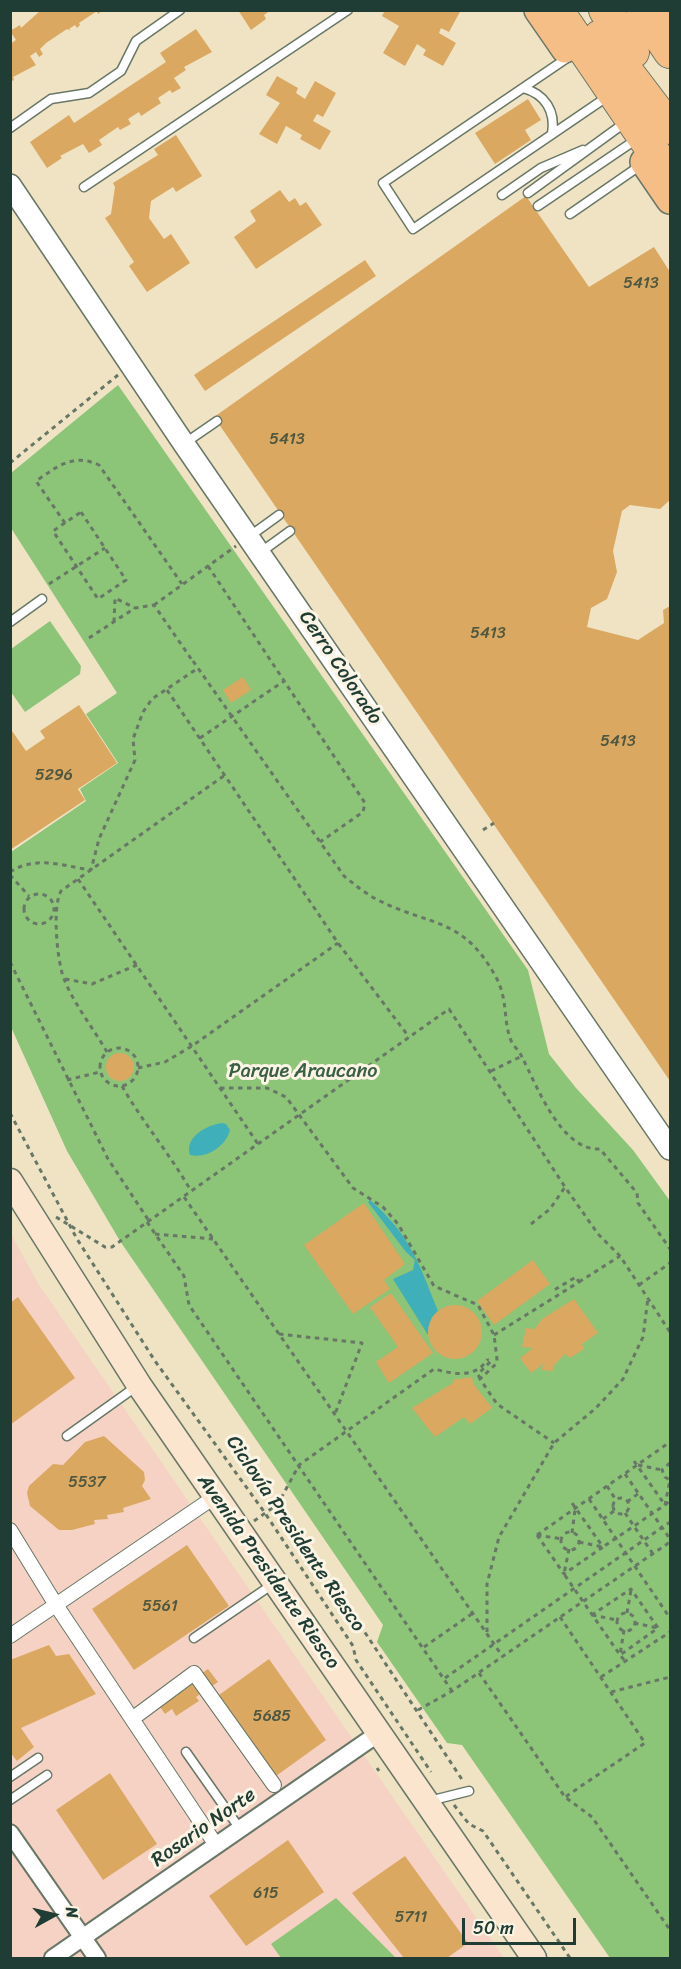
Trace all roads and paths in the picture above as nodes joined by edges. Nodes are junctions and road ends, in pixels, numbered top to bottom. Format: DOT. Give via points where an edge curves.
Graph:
graph roads {
  1 [pos="180,10"];
  2 [pos="348,10"];
  3 [pos="538,10"];
  4 [pos="557,10"];
  5 [pos="584,10"];
  6 [pos="605,10"];
  7 [pos="642,10"];
  8 [pos="670,52"];
  9 [pos="570,56"];
  10 [pos="522,88"];
  11 [pos="601,101"];
  12 [pos="670,106"];
  13 [pos="10,128"];
  14 [pos="670,128"];
  15 [pos="552,134"];
  16 [pos="589,148"];
  17 [pos="641,152"];
  18 [pos="10,185"];
  19 [pos="84,187"];
  20 [pos="528,193"];
  21 [pos="502,195"];
  22 [pos="670,200"];
  23 [pos="538,206"];
  24 [pos="570,214"];
  25 [pos="131,365"];
  26 [pos="217,421"];
  27 [pos="184,444"];
  28 [pos="10,463"];
  29 [pos="279,515"];
  30 [pos="65,523"];
  31 [pos="290,531"];
  32 [pos="255,544"];
  33 [pos="105,548"];
  34 [pos="76,567"];
  35 [pos="208,567"];
  36 [pos="49,584"];
  37 [pos="182,585"];
  38 [pos="110,591"];
  39 [pos="115,598"];
  40 [pos="42,599"];
  41 [pos="154,605"];
  42 [pos="135,608"];
  43 [pos="10,622"];
  44 [pos="114,622"];
  45 [pos="89,638"];
  46 [pos="193,661"];
  47 [pos="284,681"];
  48 [pos="167,690"];
  49 [pos="232,717"];
  50 [pos="200,738"];
  51 [pos="225,775"];
  52 [pos="494,823"];
  53 [pos="483,830"];
  54 [pos="320,842"];
  55 [pos="91,870"];
  56 [pos="10,873"];
  57 [pos="78,879"];
  58 [pos="29,896"];
  59 [pos="54,911"];
  60 [pos="338,942"];
  61 [pos="10,962"];
  62 [pos="137,965"];
  63 [pos="64,978"];
  64 [pos="409,1037"];
  65 [pos="192,1046"];
  66 [pos="107,1052"];
  67 [pos="522,1056"];
  68 [pos="138,1068"];
  69 [pos="491,1071"];
  70 [pos="100,1072"];
  71 [pos="67,1080"];
  72 [pos="122,1086"];
  73 [pos="220,1088"];
  74 [pos="10,1113"];
  75 [pos="300,1114"];
  76 [pos="258,1144"];
  77 [pos="670,1149"];
  78 [pos="10,1181"];
  79 [pos="566,1187"];
  80 [pos="191,1191"];
  81 [pos="184,1196"];
  82 [pos="34,1222"];
  83 [pos="148,1222"];
  84 [pos="68,1224"];
  85 [pos="531,1224"];
  86 [pos="155,1234"];
  87 [pos="213,1239"];
  88 [pos="670,1249"];
  89 [pos="620,1256"];
  90 [pos="670,1263"];
  91 [pos="579,1282"];
  92 [pos="639,1285"];
  93 [pos="554,1290"];
  94 [pos="648,1297"];
  95 [pos="670,1332"];
  96 [pos="279,1334"];
  97 [pos="494,1335"];
  98 [pos="480,1379"];
  99 [pos="139,1385"];
  100 [pos="335,1414"];
  101 [pos="347,1432"];
  102 [pos="67,1436"];
  103 [pos="554,1443"];
  104 [pos="670,1443"];
  105 [pos="634,1461"];
  106 [pos="670,1463"];
  107 [pos="298,1465"];
  108 [pos="638,1465"];
  109 [pos="662,1470"];
  110 [pos="625,1474"];
  111 [pos="670,1480"];
  112 [pos="607,1486"];
  113 [pos="639,1494"];
  114 [pos="216,1496"];
  115 [pos="589,1499"];
  116 [pos="616,1500"];
  117 [pos="670,1500"];
  118 [pos="627,1502"];
  119 [pos="572,1503"];
  120 [pos="665,1504"];
  121 [pos="575,1508"];
  122 [pos="614,1511"];
  123 [pos="265,1513"];
  124 [pos="625,1513"];
  125 [pos="652,1513"];
  126 [pos="603,1519"];
  127 [pos="670,1522"];
  128 [pos="634,1526"];
  129 [pos="662,1527"];
  130 [pos="10,1530"];
  131 [pos="240,1530"];
  132 [pos="572,1533"];
  133 [pos="537,1535"];
  134 [pos="616,1538"];
  135 [pos="562,1539"];
  136 [pos="643,1540"];
  137 [pos="670,1541"];
  138 [pos="579,1542"];
  139 [pos="603,1547"];
  140 [pos="569,1550"];
  141 [pos="626,1552"];
  142 [pos="653,1554"];
  143 [pos="635,1566"];
  144 [pos="564,1574"];
  145 [pos="275,1582"];
  146 [pos="574,1588"];
  147 [pos="631,1589"];
  148 [pos="583,1602"];
  149 [pos="56,1605"];
  150 [pos="473,1613"];
  151 [pos="627,1613"];
  152 [pos="592,1615"];
  153 [pos="560,1617"];
  154 [pos="670,1618"];
  155 [pos="617,1620"];
  156 [pos="634,1623"];
  157 [pos="360,1625"];
  158 [pos="658,1628"];
  159 [pos="624,1630"];
  160 [pos="670,1632"];
  161 [pos="488,1634"];
  162 [pos="10,1636"];
  163 [pos="194,1638"];
  164 [pos="494,1644"];
  165 [pos="424,1647"];
  166 [pos="620,1655"];
  167 [pos="503,1656"];
  168 [pos="625,1662"];
  169 [pos="479,1673"];
  170 [pos="601,1677"];
  171 [pos="670,1677"];
  172 [pos="445,1678"];
  173 [pos="452,1691"];
  174 [pos="611,1693"];
  175 [pos="418,1710"];
  176 [pos="132,1719"];
  177 [pos="379,1733"];
  178 [pos="186,1752"];
  179 [pos="38,1758"];
  180 [pos="47,1775"];
  181 [pos="10,1777"];
  182 [pos="274,1785"];
  183 [pos="470,1791"];
  184 [pos="566,1797"];
  185 [pos="436,1799"];
  186 [pos="10,1800"];
  187 [pos="240,1829"];
  188 [pos="10,1833"];
  189 [pos="216,1845"];
  190 [pos="670,1930"];
  191 [pos="83,1938"];
  192 [pos="529,1957"];
  193 [pos="53,1959"];
  194 [pos="97,1959"];
  195 [pos="570,1959"];
  1 -- 13 [label="lane" via="136,40 121,71 113,77 89,93 51,99"];
  2 -- 19 [label="lane"];
  3 -- 9 [label="main road"];
  4 -- 17 [label="highway"];
  5 -- 14 [label="highway" via="609,50"];
  6 -- 12 [label="highway"];
  7 -- 8 [label="highway"];
  9 -- 10 [label="lane"];
  9 -- 11 [label="main road"];
  10 -- 15 [label="lane" via="537,94 548,105 553,119"];
  10 -- 15 [label="lane" via="383,183 413,229"];
  11 -- 15 [label="lane"];
  11 -- 17 [label="main road"];
  16 -- 17 [label="lane"];
  16 -- 20 [label="lane"];
  16 -- 21 [label="lane" via="541,168"];
  17 -- 22 [label="main road"];
  17 -- 23 [label="lane"];
  17 -- 24 [label="lane"];
  18 -- 25 [label="street, Cerro Colorado"];
  25 -- 27 [label="street, Cerro Colorado"];
  25 -- 28 [label="path"];
  26 -- 27 [label="lane"];
  27 -- 32 [label="street, Cerro Colorado"];
  29 -- 32 [label="lane"];
  30 -- 33 [label="path" via="81,512"];
  30 -- 34 [label="path" via="53,531"];
  30 -- 37 [label="path" via="36,481 69,460 82,459 99,465"];
  31 -- 32 [label="lane"];
  32 -- 35 [label="path"];
  32 -- 77 [label="street, Cerro Colorado"];
  33 -- 34 [label="path"];
  33 -- 38 [label="path" via="126,580"];
  34 -- 36 [label="path"];
  34 -- 38 [label="path" via="98,599"];
  35 -- 37 [label="path"];
  35 -- 47 [label="path"];
  37 -- 41 [label="path"];
  38 -- 39 [label="path"];
  39 -- 42 [label="path"];
  39 -- 44 [label="path"];
  40 -- 43 [label="lane"];
  41 -- 42 [label="path"];
  41 -- 46 [label="path"];
  42 -- 44 [label="path"];
  44 -- 45 [label="path"];
  46 -- 48 [label="path" via="198,669"];
  46 -- 49 [label="path"];
  47 -- 49 [label="path"];
  47 -- 54 [label="path" via="366,806"];
  48 -- 50 [label="path"];
  48 -- 55 [label="path" via="152,699 142,712 133,739 135,760 99,840"];
  49 -- 50 [label="path"];
  49 -- 54 [label="path"];
  50 -- 51 [label="path"];
  51 -- 55 [label="path"];
  51 -- 60 [label="path"];
  52 -- 53 [label="path"];
  54 -- 67 [label="path" via="337,868 364,891 395,907 443,923 466,937 501,988 511,1041"];
  55 -- 56 [label="path" via="39,862 23,864"];
  55 -- 57 [label="path"];
  56 -- 58 [label="path"];
  57 -- 59 [label="path" via="61,891"];
  57 -- 62 [label="path"];
  58 -- 59 [label="path" via="45,894 53,902"];
  58 -- 59 [label="path" via="23,910 32,923 46,922"];
  59 -- 63 [label="path"];
  60 -- 64 [label="path"];
  60 -- 65 [label="path"];
  61 -- 71 [label="path"];
  62 -- 63 [label="path" via="92,984"];
  62 -- 65 [label="path"];
  63 -- 66 [label="path"];
  64 -- 69 [label="path" via="449,1009"];
  64 -- 75 [label="path"];
  65 -- 68 [label="path" via="165,1062"];
  65 -- 73 [label="path"];
  66 -- 68 [label="path" via="125,1049 135,1056"];
  66 -- 70 [label="path" via="100,1061"];
  67 -- 69 [label="path"];
  67 -- 88 [label="path" via="548,1110 584,1147 600,1149 608,1155 637,1193 638,1203"];
  68 -- 72 [label="path" via="133,1080"];
  69 -- 79 [label="path"];
  70 -- 71 [label="path"];
  70 -- 72 [label="path" via="111,1085"];
  71 -- 83 [label="path" via="108,1159"];
  72 -- 80 [label="path"];
  73 -- 75 [label="path" via="267,1088 286,1097"];
  73 -- 76 [label="path"];
  74 -- 84 [label="path, Ciclovía Presidente Riesco"];
  75 -- 76 [label="path"];
  75 -- 97 [label="path" via="353,1188 383,1207 398,1224 434,1286 476,1303"];
  76 -- 80 [label="path"];
  78 -- 82 [label="main road, Avenida Presidente Riesco"];
  79 -- 85 [label="path" via="550,1209"];
  79 -- 89 [label="path" via="598,1234"];
  80 -- 81 [label="path"];
  81 -- 83 [label="path"];
  81 -- 87 [label="path"];
  82 -- 84 [label="path" via="51,1214"];
  82 -- 99 [label="main road, Avenida Presidente Riesco"];
  83 -- 84 [label="path" via="109,1247"];
  83 -- 86 [label="path"];
  84 -- 123 [label="path, Ciclovía Presidente Riesco" via="155,1360"];
  86 -- 87 [label="path"];
  86 -- 107 [label="path" via="184,1276 189,1305"];
  87 -- 96 [label="path"];
  89 -- 91 [label="path"];
  89 -- 92 [label="path"];
  90 -- 92 [label="path"];
  91 -- 93 [label="path" via="576,1277"];
  91 -- 97 [label="path"];
  92 -- 94 [label="path"];
  94 -- 95 [label="path"];
  94 -- 103 [label="path" via="643,1337 623,1379"];
  96 -- 100 [label="path"];
  96 -- 100 [label="path" via="362,1343"];
  97 -- 98 [label="path" via="495,1364"];
  98 -- 101 [label="path" via="478,1374 491,1361 488,1359 483,1367 466,1374 434,1369"];
  98 -- 103 [label="path" via="497,1404"];
  99 -- 102 [label="lane"];
  99 -- 114 [label="main road, Avenida Presidente Riesco"];
  100 -- 101 [label="path"];
  101 -- 107 [label="path"];
  101 -- 150 [label="path"];
  103 -- 161 [label="path" via="496,1545 487,1584"];
  104 -- 108 [label="path"];
  105 -- 108 [label="path"];
  106 -- 109 [label="path"];
  107 -- 123 [label="path" via="278,1504"];
  107 -- 165 [label="path"];
  108 -- 109 [label="path"];
  108 -- 110 [label="path"];
  108 -- 120 [label="path"];
  109 -- 111 [label="path"];
  110 -- 112 [label="path"];
  110 -- 113 [label="path"];
  111 -- 120 [label="path"];
  112 -- 115 [label="path"];
  112 -- 116 [label="path"];
  113 -- 118 [label="path"];
  113 -- 125 [label="path"];
  114 -- 131 [label="main road, Avenida Presidente Riesco"];
  114 -- 149 [label="street"];
  115 -- 121 [label="path"];
  115 -- 126 [label="path"];
  116 -- 118 [label="path"];
  116 -- 122 [label="path"];
  117 -- 120 [label="path"];
  118 -- 124 [label="path"];
  119 -- 121 [label="path"];
  120 -- 125 [label="path"];
  121 -- 132 [label="path"];
  121 -- 133 [label="path"];
  121 -- 139 [label="path"];
  122 -- 124 [label="path"];
  122 -- 126 [label="path"];
  123 -- 131 [label="path"];
  123 -- 185 [label="path, Ciclovía Presidente Riesco" via="353,1646 356,1660"];
  124 -- 128 [label="path"];
  125 -- 128 [label="path"];
  125 -- 129 [label="path"];
  126 -- 134 [label="path"];
  127 -- 129 [label="path"];
  128 -- 134 [label="path"];
  128 -- 136 [label="path"];
  129 -- 136 [label="path"];
  129 -- 137 [label="path"];
  130 -- 149 [label="street"];
  131 -- 145 [label="main road, Avenida Presidente Riesco"];
  132 -- 135 [label="path"];
  132 -- 138 [label="path"];
  133 -- 135 [label="path"];
  133 -- 144 [label="path"];
  134 -- 139 [label="path"];
  134 -- 141 [label="path"];
  135 -- 140 [label="path"];
  136 -- 141 [label="path"];
  136 -- 142 [label="path"];
  137 -- 142 [label="path"];
  138 -- 139 [label="path"];
  138 -- 140 [label="path"];
  139 -- 144 [label="path"];
  140 -- 144 [label="path"];
  141 -- 143 [label="path"];
  141 -- 146 [label="path"];
  142 -- 143 [label="path"];
  143 -- 148 [label="path"];
  143 -- 154 [label="path"];
  144 -- 146 [label="path"];
  145 -- 163 [label="lane"];
  145 -- 177 [label="main road, Avenida Presidente Riesco"];
  146 -- 148 [label="path"];
  146 -- 164 [label="path"];
  147 -- 151 [label="path"];
  147 -- 152 [label="path"];
  147 -- 158 [label="path"];
  148 -- 152 [label="path"];
  148 -- 153 [label="path"];
  149 -- 162 [label="street"];
  149 -- 176 [label="street"];
  150 -- 161 [label="path"];
  150 -- 165 [label="path"];
  151 -- 155 [label="path"];
  151 -- 156 [label="path"];
  152 -- 155 [label="path"];
  152 -- 166 [label="path"];
  153 -- 167 [label="path"];
  153 -- 170 [label="path"];
  155 -- 159 [label="path"];
  156 -- 158 [label="path"];
  156 -- 159 [label="path"];
  157 -- 175 [label="path"];
  158 -- 166 [label="path"];
  159 -- 166 [label="path"];
  160 -- 168 [label="path"];
  161 -- 164 [label="path"];
  164 -- 167 [label="path"];
  164 -- 172 [label="path"];
  165 -- 172 [label="path"];
  166 -- 168 [label="path"];
  167 -- 169 [label="path"];
  168 -- 170 [label="path"];
  169 -- 173 [label="path"];
  169 -- 184 [label="path"];
  170 -- 174 [label="path"];
  171 -- 174 [label="path"];
  172 -- 173 [label="path"];
  173 -- 175 [label="path"];
  174 -- 184 [label="path" via="645,1743"];
  175 -- 183 [label="path"];
  176 -- 182 [label="street" via="194,1673"];
  176 -- 189 [label="street"];
  177 -- 185 [label="main road, Avenida Presidente Riesco"];
  177 -- 187 [label="street, Rosario Norte"];
  178 -- 187 [label="lane"];
  179 -- 181 [label="lane"];
  180 -- 186 [label="lane"];
  183 -- 185 [label="lane"];
  184 -- 190 [label="path" via="592,1817"];
  185 -- 192 [label="main road, Avenida Presidente Riesco"];
  185 -- 195 [label="path, Ciclovía Presidente Riesco" via="483,1831"];
  187 -- 189 [label="street, Rosario Norte"];
  188 -- 191 [label="street"];
  189 -- 191 [label="street, Rosario Norte"];
  191 -- 193 [label="street, Rosario Norte"];
  191 -- 194 [label="street"];
}
